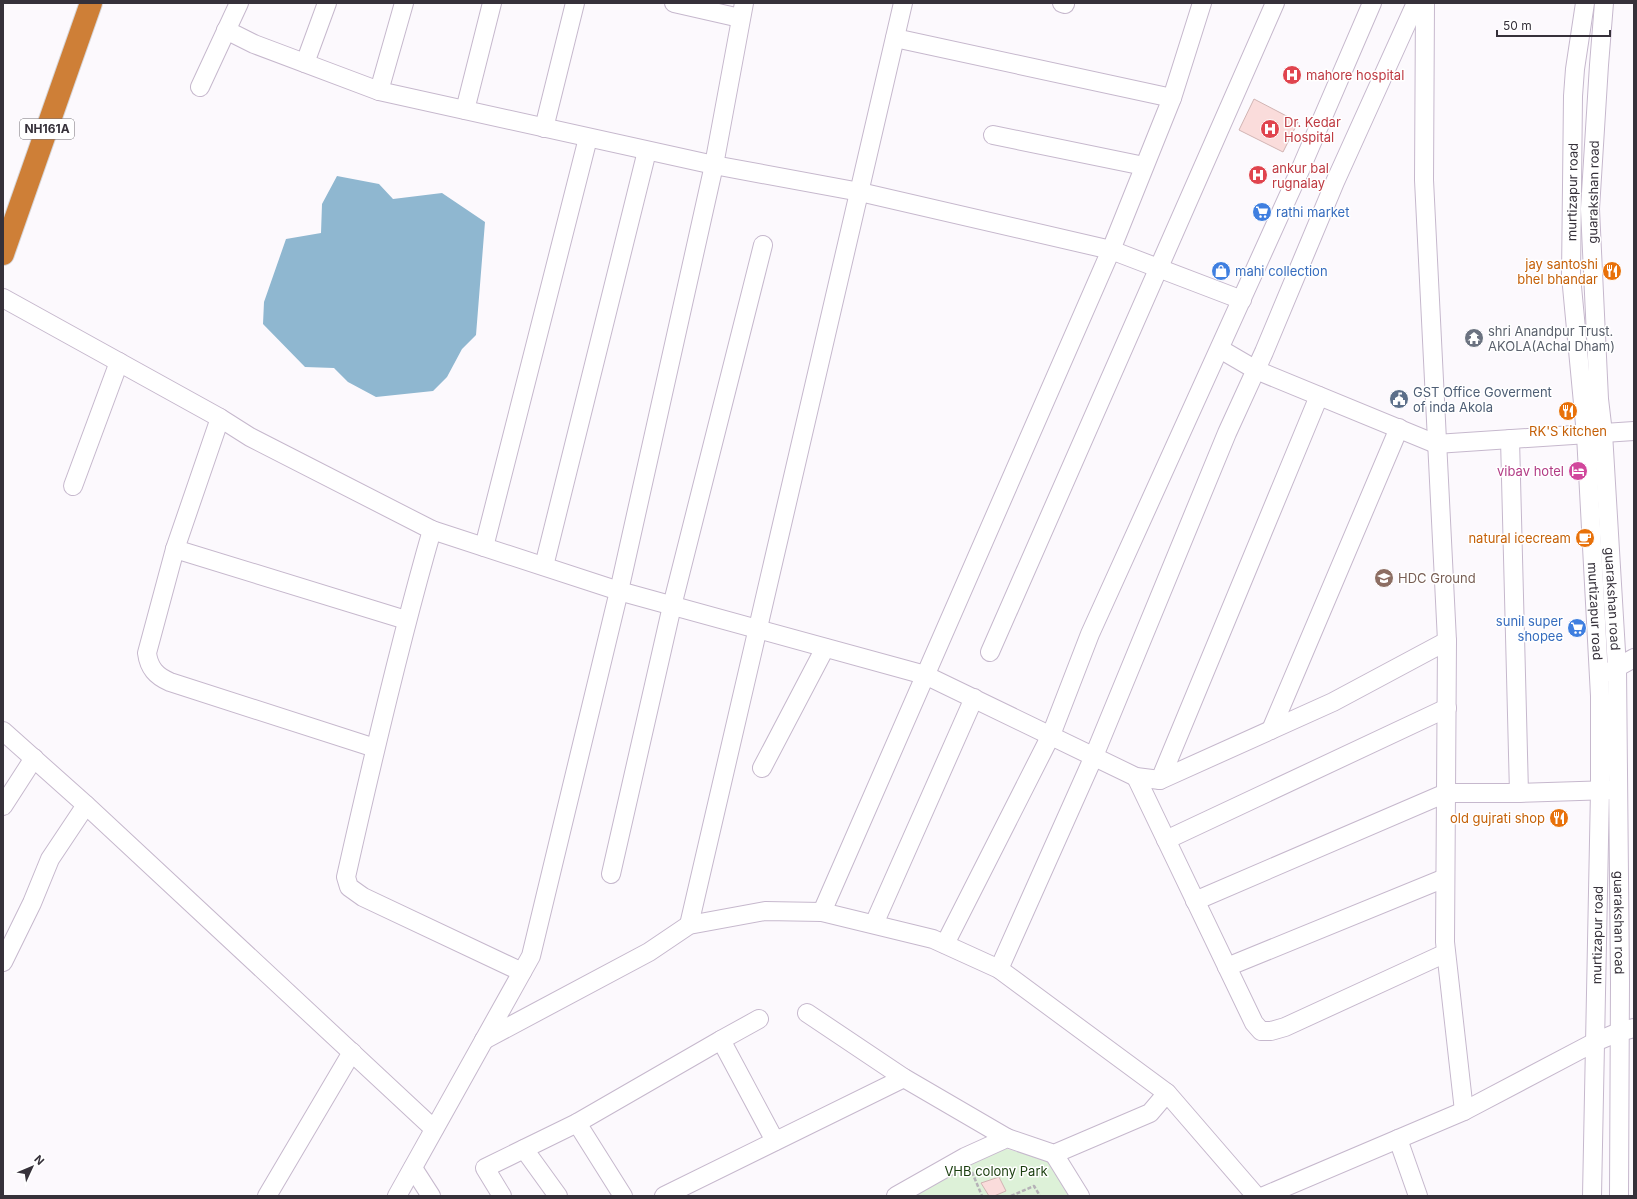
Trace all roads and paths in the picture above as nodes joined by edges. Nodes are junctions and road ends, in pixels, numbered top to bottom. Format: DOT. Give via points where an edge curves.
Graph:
graph roads {
  1 [pos="91,3"];
  2 [pos="239,3"];
  3 [pos="327,3"];
  4 [pos="404,3"];
  5 [pos="492,3"];
  6 [pos="575,3"];
  7 [pos="674,3"];
  8 [pos="903,3"];
  9 [pos="1202,3"];
  10 [pos="1275,3"];
  11 [pos="1372,3"];
  12 [pos="1416,3"];
  13 [pos="1425,3"];
  14 [pos="1585,3"];
  15 [pos="1604,3"];
  16 [pos="742,10"];
  17 [pos="226,30"];
  18 [pos="895,38"];
  19 [pos="305,63"];
  20 [pos="200,87"];
  21 [pos="379,91"];
  22 [pos="1172,98"];
  23 [pos="465,110"];
  24 [pos="544,128"];
  25 [pos="992,135"];
  26 [pos="588,138"];
  27 [pos="647,151"];
  28 [pos="714,166"];
  29 [pos="1144,166"];
  30 [pos="860,192"];
  31 [pos="5,242"];
  32 [pos="763,245"];
  33 [pos="1111,250"];
  34 [pos="1159,268"];
  35 [pos="3,298"];
  36 [pos="1242,300"];
  37 [pos="1220,349"];
  38 [pos="118,362"];
  39 [pos="1256,370"];
  40 [pos="1319,396"];
  41 [pos="220,418"];
  42 [pos="1398,428"];
  43 [pos="1634,431"];
  44 [pos="1594,434"];
  45 [pos="1510,439"];
  46 [pos="1436,444"];
  47 [pos="73,486"];
  48 [pos="432,530"];
  49 [pos="484,547"];
  50 [pos="175,549"];
  51 [pos="544,566"];
  52 [pos="619,591"];
  53 [pos="672,606"];
  54 [pos="406,620"];
  55 [pos="756,629"];
  56 [pos="1447,641"];
  57 [pos="825,648"];
  58 [pos="990,652"];
  59 [pos="1634,658"];
  60 [pos="1617,668"];
  61 [pos="925,675"];
  62 [pos="1599,677"];
  63 [pos="974,698"];
  64 [pos="1447,708"];
  65 [pos="1271,730"];
  66 [pos="3,731"];
  67 [pos="1051,735"];
  68 [pos="375,748"];
  69 [pos="1094,756"];
  70 [pos="34,758"];
  71 [pos="762,768"];
  72 [pos="1136,777"];
  73 [pos="1160,780"];
  74 [pos="1600,790"];
  75 [pos="1618,790"];
  76 [pos="1446,793"];
  77 [pos="1519,793"];
  78 [pos="86,805"];
  79 [pos="3,806"];
  80 [pos="1166,840"];
  81 [pos="611,874"];
  82 [pos="1445,878"];
  83 [pos="1195,901"];
  84 [pos="822,912"];
  85 [pos="874,924"];
  86 [pos="689,926"];
  87 [pos="945,944"];
  88 [pos="1446,953"];
  89 [pos="3,962"];
  90 [pos="1227,967"];
  91 [pos="999,969"];
  92 [pos="522,972"];
  93 [pos="1627,979"];
  94 [pos="807,1013"];
  95 [pos="759,1019"];
  96 [pos="1626,1030"];
  97 [pos="484,1040"];
  98 [pos="721,1040"];
  99 [pos="1595,1042"];
  100 [pos="352,1052"];
  101 [pos="904,1078"];
  102 [pos="1167,1093"];
  103 [pos="1464,1111"];
  104 [pos="576,1123"];
  105 [pos="434,1129"];
  106 [pos="1007,1138"];
  107 [pos="1398,1139"];
  108 [pos="775,1141"];
  109 [pos="524,1149"];
  110 [pos="1627,1153"];
  111 [pos="1054,1154"];
  112 [pos="965,1157"];
  113 [pos="413,1168"];
  114 [pos="267,1196"];
  115 [pos="397,1196"];
  116 [pos="431,1196"];
  117 [pos="502,1196"];
  118 [pos="558,1196"];
  119 [pos="623,1196"];
  120 [pos="664,1196"];
  121 [pos="896,1196"];
  122 [pos="982,1196"];
  123 [pos="1011,1196"];
  124 [pos="1040,1196"];
  125 [pos="1080,1196"];
  126 [pos="1256,1196"];
  127 [pos="1264,1196"];
  128 [pos="1418,1196"];
  129 [pos="1592,1196"];
  130 [pos="1619,1196"];
  1 -- 31 [label="highway, NH161A"];
  2 -- 17 [label="street"];
  3 -- 19 [label="street"];
  4 -- 21 [label="street"];
  5 -- 23 [label="street"];
  6 -- 24 [label="street"];
  7 -- 16 [label="street"];
  8 -- 18 [label="street"];
  9 -- 22 [label="street"];
  10 -- 34 [label="street"];
  11 -- 36 [label="street"];
  12 -- 39 [label="street" via="1335,182"];
  13 -- 46 [label="street" via="1424,180"];
  14 -- 44 [label="street, murtizapur road" via="1573,96 1571,262"];
  15 -- 44 [label="street, guarakshan road" via="1590,209 1599,399"];
  16 -- 28 [label="street"];
  17 -- 19 [label="street" via="254,44"];
  17 -- 20 [label="street"];
  18 -- 22 [label="street"];
  18 -- 30 [label="street"];
  19 -- 21 [label="street"];
  21 -- 23 [label="street"];
  22 -- 29 [label="street"];
  23 -- 24 [label="street"];
  24 -- 26 [label="street"];
  25 -- 29 [label="street"];
  26 -- 27 [label="street"];
  26 -- 49 [label="street"];
  27 -- 28 [label="street"];
  27 -- 51 [label="street"];
  28 -- 30 [label="street"];
  28 -- 52 [label="street"];
  29 -- 33 [label="street"];
  30 -- 33 [label="street"];
  30 -- 55 [label="street"];
  32 -- 53 [label="street"];
  33 -- 34 [label="street"];
  33 -- 61 [label="street"];
  34 -- 36 [label="street"];
  34 -- 58 [label="street"];
  35 -- 38 [label="street"];
  36 -- 37 [label="street"];
  37 -- 39 [label="street"];
  37 -- 67 [label="street" via="1090,634"];
  38 -- 41 [label="street"];
  38 -- 47 [label="street"];
  39 -- 40 [label="street"];
  39 -- 69 [label="street" via="1227,433"];
  40 -- 42 [label="street"];
  40 -- 73 [label="street"];
  41 -- 48 [label="street" via="250,437"];
  41 -- 50 [label="street"];
  42 -- 46 [label="street"];
  42 -- 65 [label="street"];
  43 -- 44 [label="street"];
  44 -- 45 [label="street"];
  44 -- 60 [label="street, guarakshan road"];
  44 -- 62 [label="street, murtizapur road"];
  45 -- 46 [label="street"];
  45 -- 77 [label="street"];
  46 -- 56 [label="street"];
  48 -- 49 [label="street"];
  48 -- 54 [label="street"];
  49 -- 51 [label="street"];
  50 -- 54 [label="street"];
  50 -- 68 [label="street" via="147,653 152,670 170,682"];
  51 -- 52 [label="street"];
  52 -- 53 [label="street"];
  52 -- 92 [label="street" via="531,956"];
  53 -- 55 [label="street"];
  53 -- 81 [label="street"];
  54 -- 68 [label="street"];
  55 -- 57 [label="street"];
  55 -- 86 [label="street"];
  56 -- 64 [label="street"];
  56 -- 65 [label="street" via="1333,702"];
  57 -- 61 [label="street"];
  57 -- 71 [label="street"];
  59 -- 60 [label="street"];
  60 -- 62 [label="street"];
  60 -- 75 [label="street, guarakshan road"];
  61 -- 63 [label="street"];
  61 -- 84 [label="street"];
  62 -- 74 [label="street, murtizapur road"];
  63 -- 67 [label="street"];
  63 -- 85 [label="street"];
  64 -- 76 [label="street"];
  64 -- 80 [label="street"];
  65 -- 73 [label="street"];
  66 -- 70 [label="street"];
  67 -- 69 [label="street"];
  67 -- 87 [label="street"];
  68 -- 92 [label="street" via="346,877 349,887 363,897"];
  69 -- 72 [label="street"];
  69 -- 91 [label="street"];
  70 -- 78 [label="street"];
  70 -- 79 [label="street"];
  72 -- 73 [label="street"];
  72 -- 80 [label="street"];
  74 -- 75 [label="street"];
  74 -- 77 [label="street"];
  74 -- 99 [label="street, murtizapur road"];
  75 -- 93 [label="street, guarakshan road"];
  76 -- 77 [label="street"];
  76 -- 82 [label="street"];
  76 -- 83 [label="street"];
  78 -- 89 [label="street" via="50,859"];
  78 -- 100 [label="street"];
  80 -- 83 [label="street"];
  82 -- 88 [label="street"];
  82 -- 90 [label="street"];
  83 -- 90 [label="street"];
  84 -- 85 [label="street"];
  84 -- 86 [label="street" via="766,912"];
  85 -- 87 [label="street"];
  86 -- 97 [label="street" via="649,952"];
  87 -- 91 [label="street"];
  88 -- 90 [label="street" via="1285,1028 1271,1031 1261,1030 1254,1023"];
  88 -- 103 [label="street"];
  91 -- 102 [label="street"];
  92 -- 97 [label="street"];
  93 -- 96 [label="street, guarakshan road"];
  94 -- 101 [label="street"];
  95 -- 98 [label="street"];
  96 -- 99 [label="street"];
  96 -- 110 [label="street, guarakshan road"];
  97 -- 105 [label="street"];
  98 -- 104 [label="street"];
  98 -- 108 [label="street"];
  99 -- 103 [label="street"];
  99 -- 129 [label="street, murtizapur road"];
  100 -- 105 [label="street"];
  100 -- 114 [label="street"];
  101 -- 106 [label="street"];
  101 -- 108 [label="street"];
  102 -- 111 [label="street" via="1150,1113"];
  102 -- 126 [label="street"];
  103 -- 107 [label="street"];
  104 -- 109 [label="street"];
  104 -- 119 [label="street"];
  105 -- 113 [label="street"];
  106 -- 111 [label="street"];
  106 -- 112 [label="street"];
  107 -- 127 [label="street"];
  107 -- 128 [label="street"];
  108 -- 120 [label="street"];
  109 -- 117 [label="street" via="485,1168"];
  109 -- 118 [label="street"];
  110 -- 130 [label="street, guarakshan road"];
  111 -- 125 [label="street"];
  112 -- 121 [label="street"];
  112 -- 122 [label="path"];
  113 -- 115 [label="street"];
  113 -- 116 [label="street"];
  123 -- 124 [label="path" via="1034,1186"];
}
